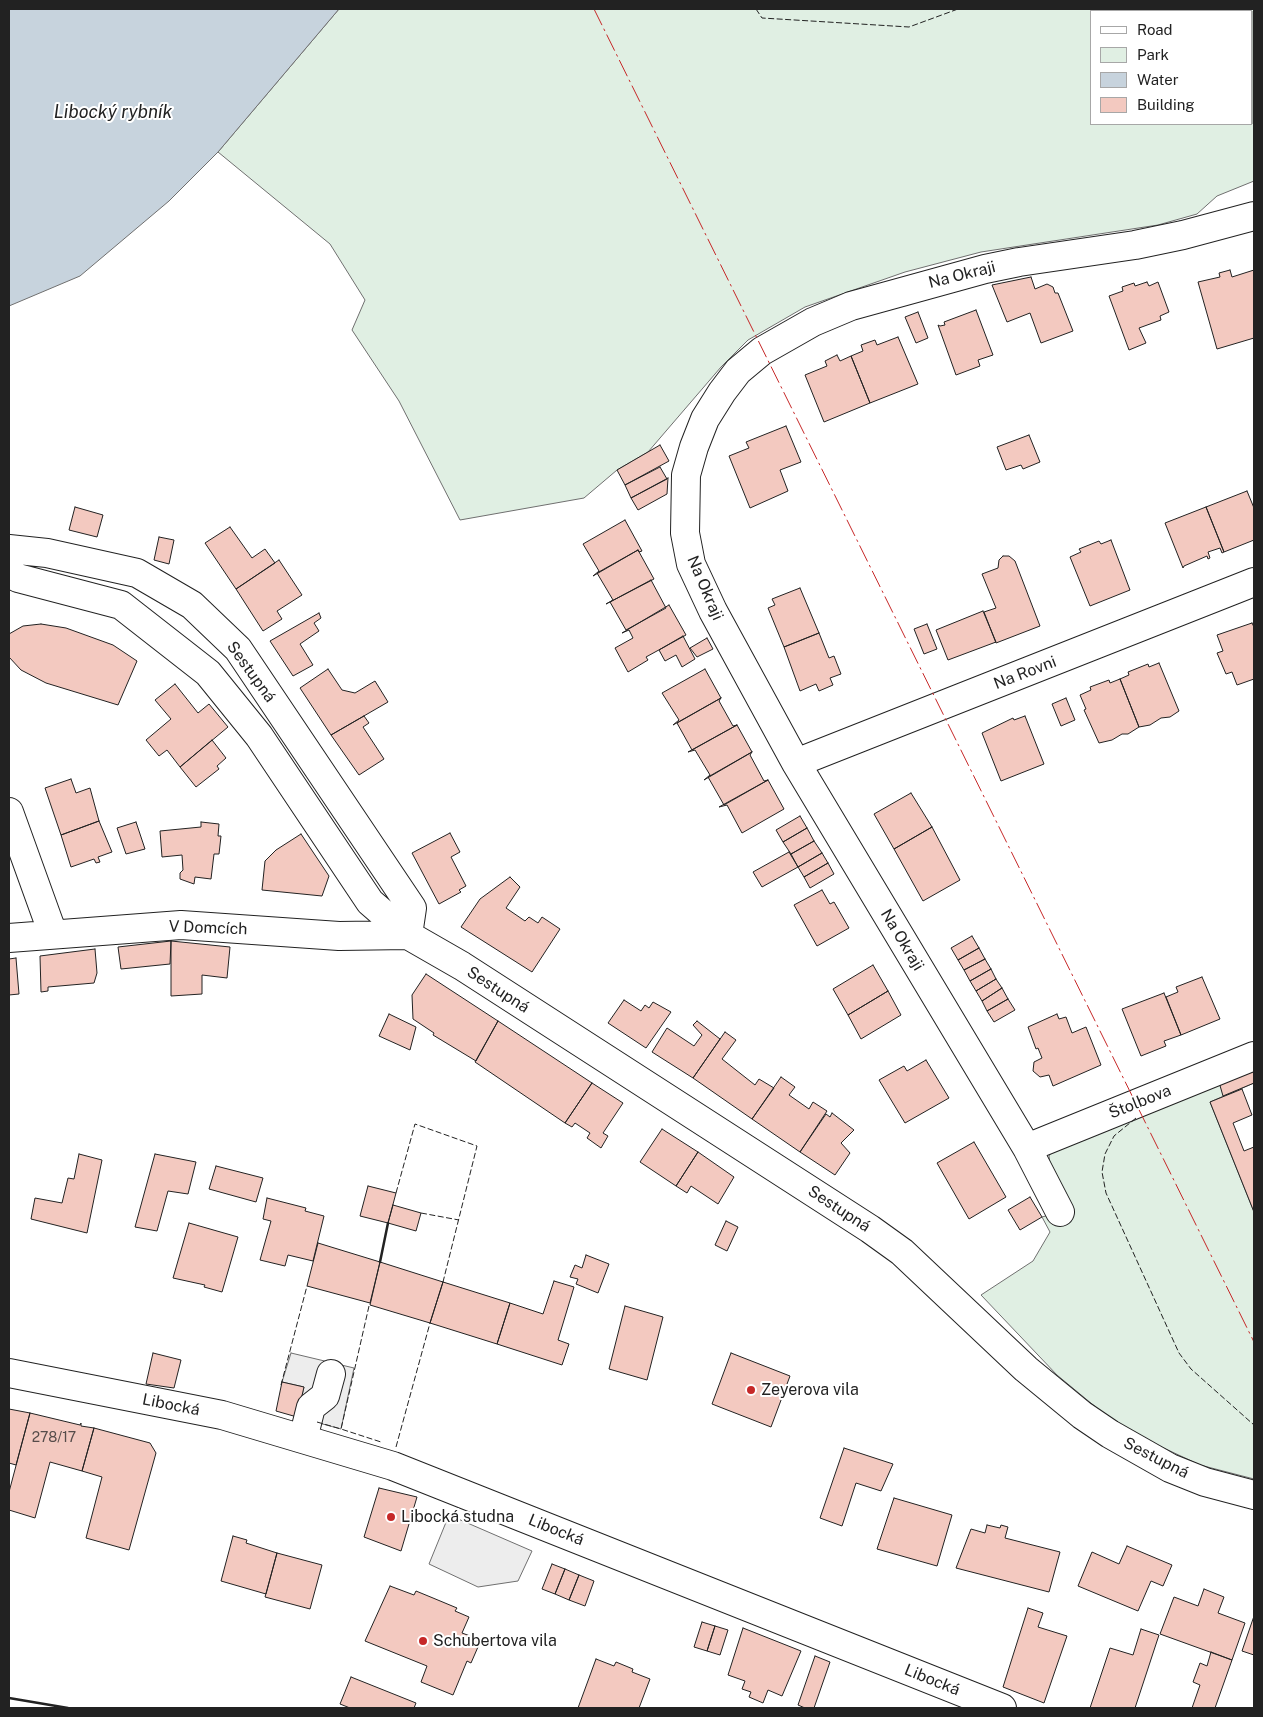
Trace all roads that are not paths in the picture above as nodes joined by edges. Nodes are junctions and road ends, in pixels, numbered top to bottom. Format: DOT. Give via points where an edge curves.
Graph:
graph roads {
  1 [pos="1254,216"];
  2 [pos="9,548"];
  3 [pos="9,573"];
  4 [pos="1254,582"];
  5 [pos="796,763"];
  6 [pos="9,812"];
  7 [pos="53,934"];
  8 [pos="408,935"];
  9 [pos="9,938"];
  10 [pos="1254,1056"];
  11 [pos="1026,1148"];
  12 [pos="1060,1212"];
  13 [pos="9,1373"];
  14 [pos="331,1374"];
  15 [pos="303,1439"];
  16 [pos="1254,1495"];
  17 [pos="1002,1708"];
  1 -- 5 [label="street, Na Okraji" via="1184,236 994,267 870,300 783,337 738,371 705,419 694,447 686,475 685,533 691,564 713,611"];
  2 -- 8 [label="street, Sestupná" via="137,573 192,605 238,649 412,908"];
  3 -- 8 [label="street, Sestupná" via="121,605 208,673 259,736 370,902"];
  4 -- 5 [label="street, Na Rovni"];
  5 -- 11 [label="street, Na Okraji"];
  6 -- 7 [label="street"];
  7 -- 8 [label="street, V Domcích" via="181,925 339,936"];
  7 -- 9 [label="street, V Domcích"];
  8 -- 16 [label="street, Sestupná" via="462,966 870,1229 902,1252 1026,1368 1110,1434 1170,1468 1205,1482"];
  10 -- 11 [label="street, Štolbova"];
  11 -- 12 [label="street, Na Okraji"];
  13 -- 15 [label="street, Libocká" via="222,1415"];
  14 -- 15 [label="street" via="325,1396 312,1407"];
  15 -- 17 [label="street, Libocká" via="402,1469"];
}
